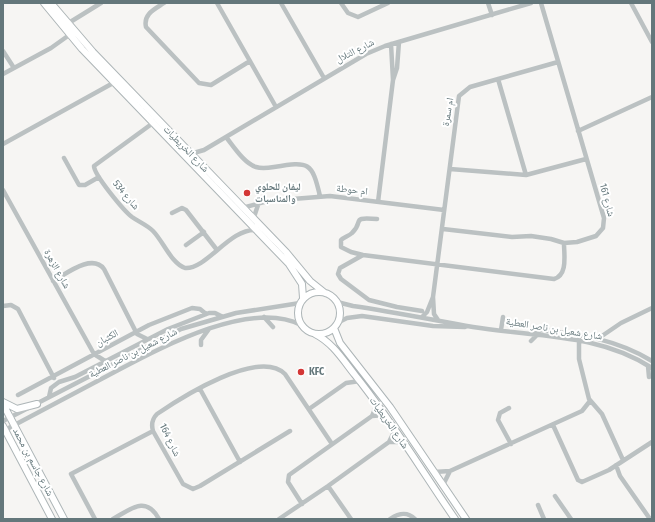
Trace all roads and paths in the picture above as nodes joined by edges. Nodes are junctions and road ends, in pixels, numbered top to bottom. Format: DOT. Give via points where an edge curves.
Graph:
graph roads {
  1 [pos="44,3"];
  2 [pos="51,3"];
  3 [pos="101,3"];
  4 [pos="164,3"];
  5 [pos="217,3"];
  6 [pos="281,3"];
  7 [pos="342,3"];
  8 [pos="388,3"];
  9 [pos="488,3"];
  10 [pos="531,3"];
  11 [pos="541,3"];
  12 [pos="632,3"];
  13 [pos="492,15"];
  14 [pos="66,25"];
  15 [pos="72,33"];
  16 [pos="399,42"];
  17 [pos="652,42"];
  18 [pos="391,44"];
  19 [pos="3,51"];
  20 [pos="250,61"];
  21 [pos="558,62"];
  22 [pos="14,68"];
  23 [pos="3,74"];
  24 [pos="324,78"];
  25 [pos="498,79"];
  26 [pos="393,80"];
  27 [pos="114,82"];
  28 [pos="652,97"];
  29 [pos="276,107"];
  30 [pos="153,123"];
  31 [pos="578,132"];
  32 [pos="226,137"];
  33 [pos="3,144"];
  34 [pos="204,150"];
  35 [pos="190,154"];
  36 [pos="64,158"];
  37 [pos="586,159"];
  38 [pos="199,163"];
  39 [pos="450,169"];
  40 [pos="526,175"];
  41 [pos="100,177"];
  42 [pos="3,190"];
  43 [pos="320,196"];
  44 [pos="378,202"];
  45 [pos="258,205"];
  46 [pos="242,208"];
  47 [pos="444,210"];
  48 [pos="172,213"];
  49 [pos="377,219"];
  50 [pos="246,220"];
  51 [pos="254,220"];
  52 [pos="443,229"];
  53 [pos="256,230"];
  54 [pos="243,231"];
  55 [pos="204,232"];
  56 [pos="564,243"];
  57 [pos="186,245"];
  58 [pos="217,250"];
  59 [pos="363,255"];
  60 [pos="437,264"];
  61 [pos="53,281"];
  62 [pos="325,293"];
  63 [pos="433,297"];
  64 [pos="302,301"];
  65 [pos="336,302"];
  66 [pos="377,302"];
  67 [pos="3,306"];
  68 [pos="652,308"];
  69 [pos="409,309"];
  70 [pos="375,310"];
  71 [pos="422,311"];
  72 [pos="206,314"];
  73 [pos="408,315"];
  74 [pos="221,316"];
  75 [pos="264,317"];
  76 [pos="503,317"];
  77 [pos="422,318"];
  78 [pos="438,320"];
  79 [pos="301,325"];
  80 [pos="273,326"];
  81 [pos="335,326"];
  82 [pos="473,327"];
  83 [pos="209,329"];
  84 [pos="501,330"];
  85 [pos="136,333"];
  86 [pos="608,333"];
  87 [pos="315,334"];
  88 [pos="536,334"];
  89 [pos="599,338"];
  90 [pos="147,339"];
  91 [pos="579,340"];
  92 [pos="532,341"];
  93 [pos="136,344"];
  94 [pos="608,344"];
  95 [pos="201,345"];
  96 [pos="95,356"];
  97 [pos="105,361"];
  98 [pos="652,361"];
  99 [pos="94,367"];
  100 [pos="650,367"];
  101 [pos="351,370"];
  102 [pos="649,376"];
  103 [pos="54,377"];
  104 [pos="63,381"];
  105 [pos="360,381"];
  106 [pos="346,383"];
  107 [pos="53,386"];
  108 [pos="200,389"];
  109 [pos="18,395"];
  110 [pos="49,397"];
  111 [pos="590,401"];
  112 [pos="3,403"];
  113 [pos="37,404"];
  114 [pos="377,404"];
  115 [pos="509,408"];
  116 [pos="310,409"];
  117 [pos="385,415"];
  118 [pos="372,416"];
  119 [pos="10,418"];
  120 [pos="3,422"];
  121 [pos="14,425"];
  122 [pos="553,425"];
  123 [pos="4,428"];
  124 [pos="395,430"];
  125 [pos="153,431"];
  126 [pos="290,431"];
  127 [pos="390,442"];
  128 [pos="403,442"];
  129 [pos="652,442"];
  130 [pos="332,444"];
  131 [pos="511,444"];
  132 [pos="623,460"];
  133 [pos="240,462"];
  134 [pos="616,465"];
  135 [pos="450,471"];
  136 [pos="434,472"];
  137 [pos="443,485"];
  138 [pos="328,486"];
  139 [pos="555,496"];
  140 [pos="302,504"];
  141 [pos="538,505"];
  142 [pos="457,507"];
  143 [pos="450,512"];
  144 [pos="52,519"];
  145 [pos="64,519"];
  146 [pos="95,519"];
  147 [pos="113,519"];
  148 [pos="159,519"];
  149 [pos="280,519"];
  150 [pos="351,519"];
  151 [pos="390,519"];
  152 [pos="415,519"];
  153 [pos="455,519"];
  154 [pos="466,519"];
  155 [pos="544,519"];
  156 [pos="571,519"];
  157 [pos="650,519"];
  1 -- 14 [label="street, شارع الخريطيات"];
  2 -- 14 [label="street, شارع الخريطيات"];
  3 -- 14 [label="street"];
  4 -- 20 [label="street" via="148,15 146,27 199,83 211,85"];
  5 -- 20 [label="street"];
  6 -- 24 [label="street"];
  7 -- 8 [label="street" via="348,14 358,17"];
  9 -- 13 [label="street"];
  10 -- 13 [label="street, شارع التلال"];
  11 -- 21 [label="street"];
  12 -- 17 [label="street"];
  13 -- 16 [label="street, شارع التلال"];
  14 -- 15 [label="street, شارع الخريطيات"];
  15 -- 22 [label="street" via="56,45"];
  15 -- 27 [label="street, شارع الخريطيات"];
  15 -- 35 [label="street, شارع الخريطيات"];
  16 -- 18 [label="street, شارع التلال"];
  16 -- 26 [label="street" via="398,68"];
  18 -- 24 [label="street, شارع التلال" via="360,57"];
  18 -- 26 [label="street"];
  19 -- 22 [label="street"];
  20 -- 29 [label="street"];
  21 -- 25 [label="street, ام سمرة"];
  21 -- 31 [label="street, شارع 161"];
  22 -- 23 [label="street"];
  24 -- 29 [label="street, شارع التلال"];
  25 -- 39 [label="street, ام سمرة" via="470,87 459,96"];
  25 -- 40 [label="street"];
  26 -- 44 [label="street"];
  27 -- 30 [label="street, شارع الخريطيات"];
  27 -- 33 [label="street"];
  28 -- 31 [label="street"];
  29 -- 32 [label="street, شارع التلال"];
  30 -- 41 [label="street, شارع 534" via="95,164 94,169"];
  30 -- 50 [label="street, شارع الخريطيات"];
  31 -- 37 [label="street, شارع 161"];
  32 -- 34 [label="street, شارع التلال"];
  32 -- 43 [label="street" via="254,167 300,164 313,171"];
  34 -- 35 [label="street, شارع التلال"];
  34 -- 38 [label="street"];
  35 -- 38 [label="street, شارع الخريطيات"];
  36 -- 41 [label="street" via="80,186"];
  37 -- 40 [label="street"];
  37 -- 56 [label="street, شارع 161" via="604,225 596,236"];
  38 -- 46 [label="street, شارع الخريطيات"];
  39 -- 40 [label="street"];
  39 -- 47 [label="street, ام سمرة"];
  41 -- 58 [label="street, شارع 534" via="128,213 154,232 182,267 193,267"];
  42 -- 61 [label="street, شارع الزهرة"];
  43 -- 44 [label="street, ام حوطة"];
  43 -- 45 [label="street, ام حوطة" via="268,201"];
  44 -- 47 [label="street, ام حوطة"];
  45 -- 46 [label="street, ام حوطة"];
  45 -- 51 [label="street"];
  46 -- 51 [label="street, شارع الخريطيات"];
  47 -- 52 [label="street, ام سمرة"];
  48 -- 55 [label="street" via="185,209"];
  49 -- 59 [label="street" via="360,218 352,232 340,242 340,246 345,250"];
  50 -- 53 [label="street, شارع الخريطيات"];
  50 -- 54 [label="street"];
  51 -- 62 [label="street, شارع الخريطيات" via="310,281"];
  52 -- 56 [label="street, شارع 161" via="512,237 531,236"];
  52 -- 60 [label="street, ام سمرة"];
  53 -- 54 [label="street"];
  53 -- 64 [label="street, شارع الخريطيات" via="294,269 302,284"];
  54 -- 58 [label="street, شارع 534"];
  55 -- 57 [label="street"];
  55 -- 58 [label="street"];
  56 -- 60 [label="street" via="564,269 560,276 554,278"];
  59 -- 60 [label="street"];
  59 -- 66 [label="street" via="342,266 338,274 362,296"];
  60 -- 63 [label="street, ام سمرة"];
  61 -- 85 [label="street" via="89,263 100,265"];
  61 -- 96 [label="street, شارع الزهرة"];
  62 -- 64 [label="street" via="313,292"];
  62 -- 65 [label="street"];
  63 -- 77 [label="street, ام سمرة"];
  63 -- 78 [label="street, ام سمرة" via="434,314"];
  64 -- 74 [label="street, شارع شعيل بن ناصر العطية"];
  64 -- 79 [label="street" via="297,312"];
  65 -- 70 [label="street, شارع شعيل بن ناصر العطية"];
  65 -- 81 [label="street" via="340,314"];
  66 -- 69 [label="street"];
  66 -- 70 [label="street"];
  67 -- 103 [label="street" via="11,305 18,309"];
  68 -- 86 [label="street" via="621,323"];
  69 -- 71 [label="street"];
  69 -- 73 [label="street"];
  70 -- 73 [label="street, شارع شعيل بن ناصر العطية"];
  72 -- 74 [label="street, الكثبان" via="214,313"];
  72 -- 85 [label="street, الكثبان" via="200,309 189,309"];
  72 -- 90 [label="street"];
  73 -- 77 [label="street, شارع شعيل بن ناصر العطية"];
  74 -- 110 [label="street, شارع شعيل بن ناصر العطية" via="168,335"];
  75 -- 79 [label="street, شارع شعيل بن ناصر العطية" via="280,318"];
  75 -- 80 [label="street"];
  75 -- 83 [label="street, شارع شعيل بن ناصر العطية"];
  76 -- 84 [label="street"];
  77 -- 78 [label="street, شارع شعيل بن ناصر العطية"];
  78 -- 82 [label="street, شارع شعيل بن ناصر العطية"];
  79 -- 87 [label="street"];
  81 -- 82 [label="street, شارع شعيل بن ناصر العطية" via="347,318 358,316 439,327"];
  81 -- 87 [label="street" via="325,333"];
  81 -- 136 [label="street, شارع الخريطيات" via="340,343 390,407"];
  82 -- 84 [label="street, شارع شعيل بن ناصر العطية"];
  83 -- 95 [label="street" via="201,340"];
  83 -- 121 [label="street, شارع شعيل بن ناصر العطية" via="157,349"];
  84 -- 88 [label="street, شارع شعيل بن ناصر العطية"];
  85 -- 90 [label="street"];
  85 -- 93 [label="street"];
  85 -- 96 [label="street, الكثبان"];
  86 -- 89 [label="street"];
  86 -- 94 [label="street"];
  87 -- 101 [label="street, شارع الخريطيات" via="331,345"];
  88 -- 89 [label="street" via="541,330"];
  88 -- 91 [label="street, شارع شعيل بن ناصر العطية"];
  88 -- 92 [label="street"];
  89 -- 94 [label="street"];
  90 -- 93 [label="street"];
  91 -- 94 [label="street, شارع شعيل بن ناصر العطية"];
  91 -- 111 [label="street" via="579,359"];
  93 -- 97 [label="street"];
  94 -- 98 [label="street"];
  94 -- 100 [label="street, شارع شعيل بن ناصر العطية"];
  96 -- 97 [label="street"];
  96 -- 99 [label="street"];
  96 -- 103 [label="street, الكثبان"];
  97 -- 99 [label="street"];
  99 -- 104 [label="street"];
  100 -- 102 [label="street"];
  101 -- 105 [label="street, شارع الخريطيات"];
  101 -- 106 [label="street"];
  103 -- 104 [label="street"];
  103 -- 107 [label="street"];
  103 -- 109 [label="street, الكثبان"];
  104 -- 107 [label="street"];
  105 -- 106 [label="street"];
  105 -- 114 [label="street, شارع الخريطيات"];
  106 -- 116 [label="street"];
  107 -- 110 [label="street"];
  108 -- 116 [label="street, شارع 164" via="229,374 270,366 285,374"];
  108 -- 125 [label="street, شارع 164" via="157,414 153,420"];
  108 -- 133 [label="street"];
  110 -- 113 [label="street, شارع شعيل بن ناصر العطية"];
  111 -- 122 [label="street" via="582,411"];
  111 -- 132 [label="street" via="602,414"];
  112 -- 113 [label="street" via="17,409"];
  112 -- 119 [label="street, شارع جاسم بن محمد"];
  113 -- 119 [label="street, شارع شعيل بن ناصر العطية"];
  114 -- 117 [label="street, شارع الخريطيات"];
  114 -- 118 [label="street"];
  115 -- 131 [label="street" via="500,413 498,420"];
  116 -- 130 [label="street, شارع 164"];
  117 -- 118 [label="street"];
  117 -- 124 [label="street, شارع الخريطيات"];
  118 -- 130 [label="street"];
  119 -- 120 [label="street, شارع شعيل بن ناصر العطية"];
  119 -- 121 [label="street, شارع جاسم بن محمد"];
  121 -- 123 [label="street, شارع شعيل بن ناصر العطية"];
  121 -- 145 [label="street, شارع جاسم بن محمد"];
  122 -- 131 [label="street"];
  122 -- 134 [label="street" via="579,481 584,482"];
  123 -- 144 [label="street, شارع جاسم بن محمد"];
  124 -- 127 [label="street"];
  124 -- 128 [label="street, شارع الخريطيات"];
  125 -- 133 [label="street, شارع 164" via="187,487 198,488"];
  125 -- 146 [label="street" via="71,474"];
  126 -- 133 [label="street, شارع 164"];
  127 -- 128 [label="street"];
  127 -- 138 [label="street"];
  128 -- 143 [label="street, شارع الخريطيات"];
  129 -- 132 [label="street"];
  130 -- 140 [label="street" via="288,476 288,482"];
  131 -- 135 [label="street"];
  132 -- 134 [label="street"];
  134 -- 157 [label="street" via="620,476"];
  135 -- 136 [label="street"];
  135 -- 137 [label="street"];
  136 -- 137 [label="street, شارع الخريطيات"];
  137 -- 142 [label="street, شارع الخريطيات"];
  138 -- 140 [label="street"];
  138 -- 150 [label="street"];
  139 -- 156 [label="street"];
  140 -- 149 [label="street"];
  141 -- 155 [label="street"];
  142 -- 143 [label="street"];
  142 -- 154 [label="street, شارع الخريطيات"];
  143 -- 153 [label="street, شارع الخريطيات"];
  147 -- 148 [label="street" via="134,508 144,506 153,510"];
  151 -- 152 [label="street" via="404,513"];
}
